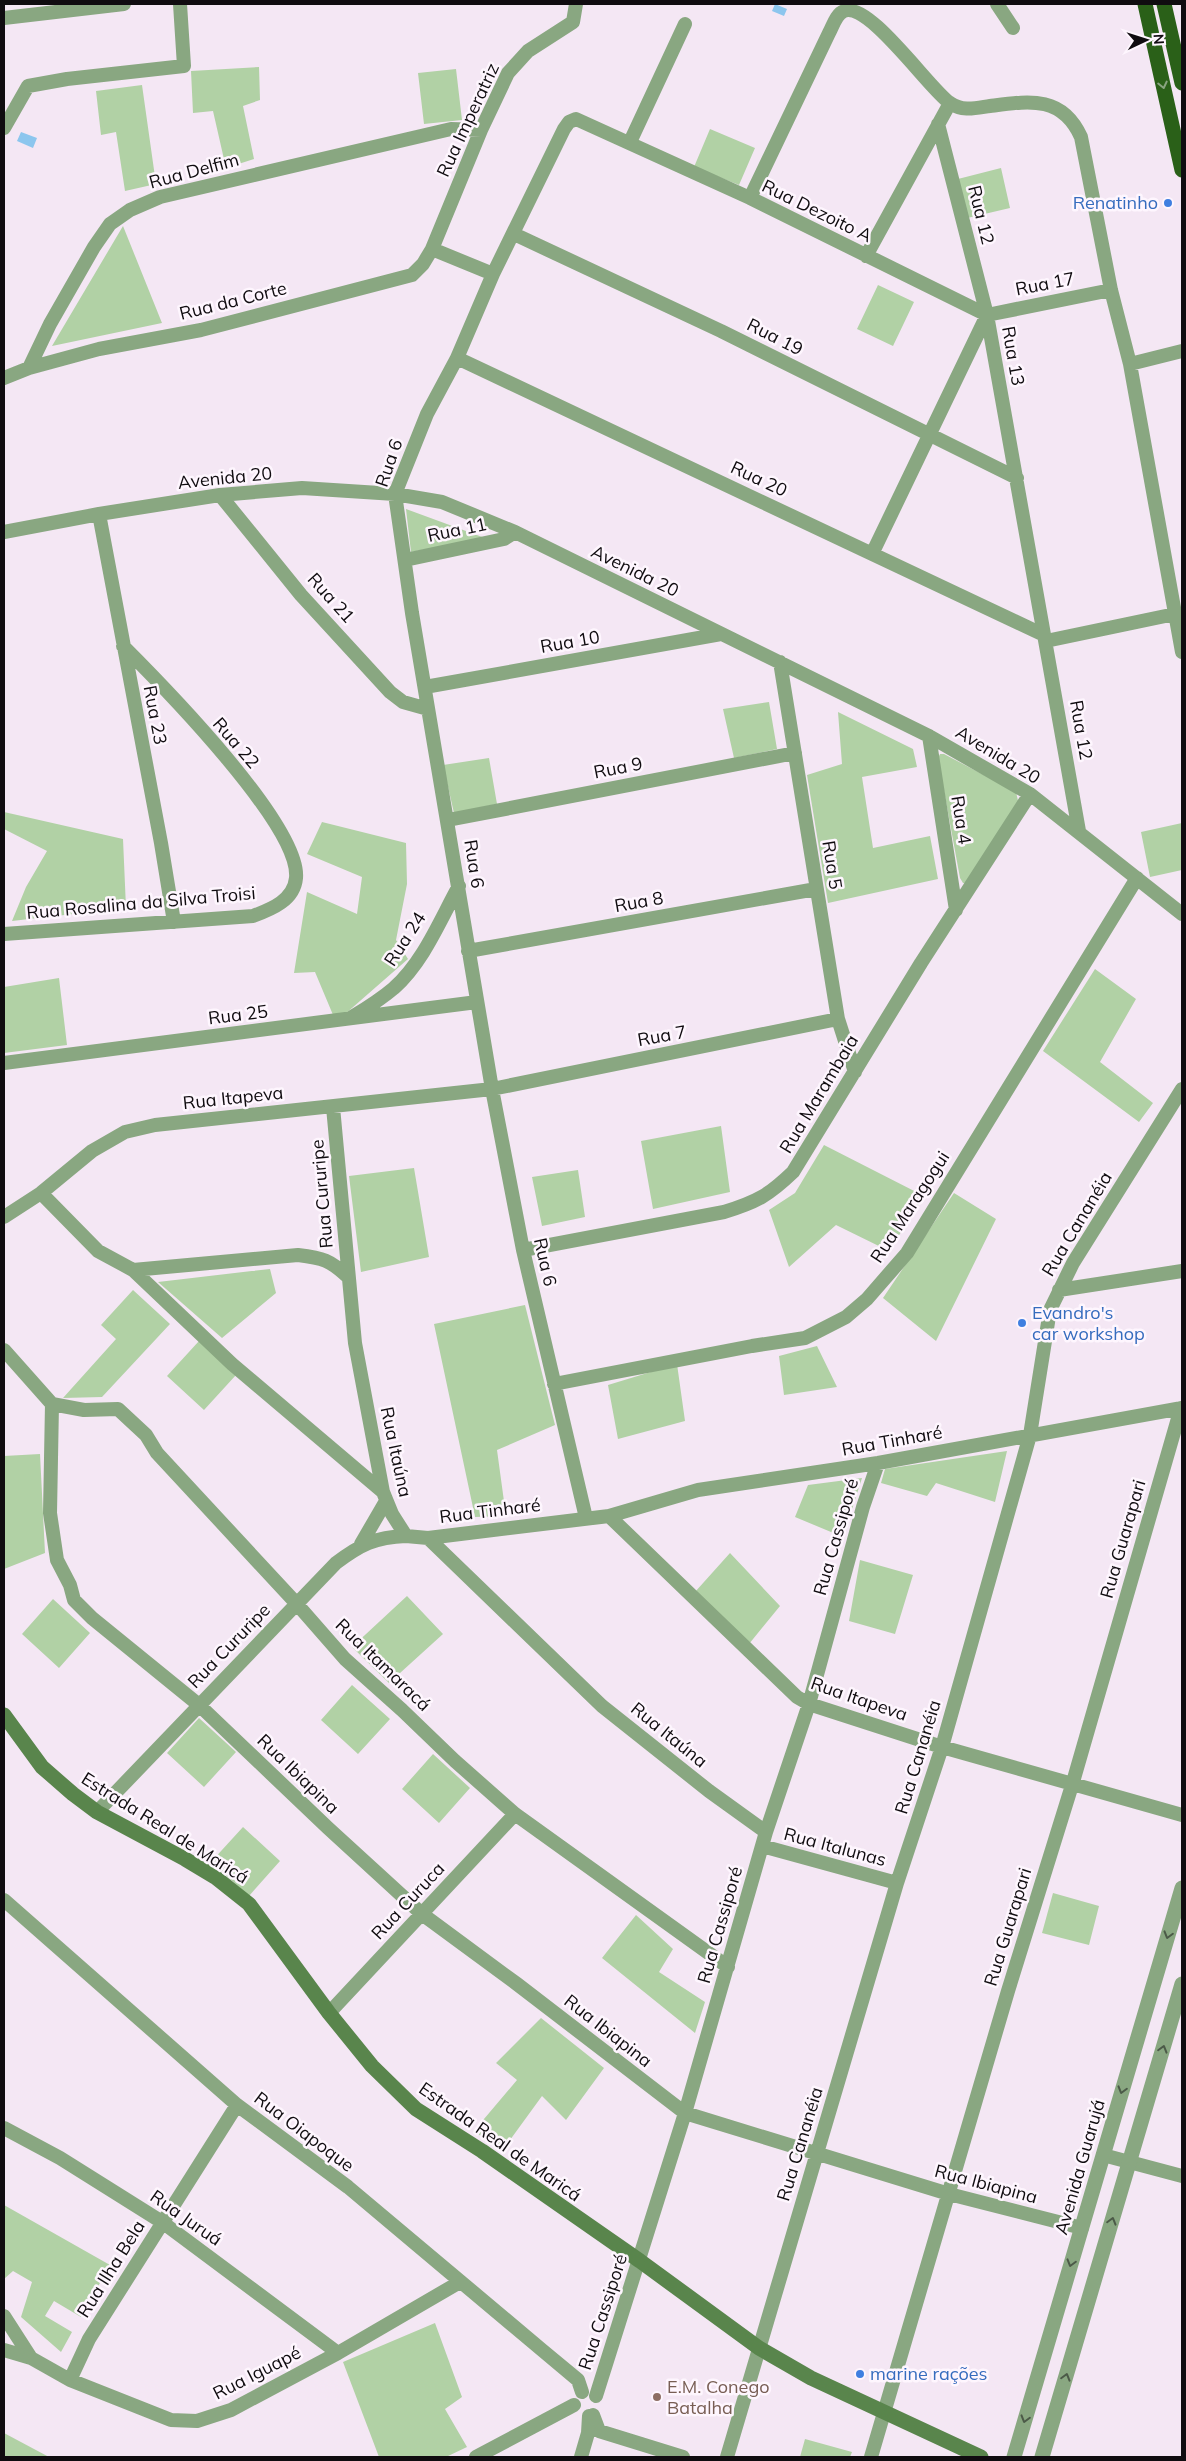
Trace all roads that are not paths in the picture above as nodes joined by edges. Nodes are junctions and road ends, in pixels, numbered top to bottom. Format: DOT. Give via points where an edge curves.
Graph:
graph roads {
  1 [pos="124,4"];
  2 [pos="180,4"];
  3 [pos="576,4"];
  4 [pos="997,4"];
  5 [pos="1145,4"];
  6 [pos="1164,4"];
  7 [pos="4,18"];
  8 [pos="685,24"];
  9 [pos="1013,28"];
  10 [pos="1182,83"];
  11 [pos="950,103"];
  12 [pos="938,124"];
  13 [pos="4,128"];
  14 [pos="481,130"];
  15 [pos="630,142"];
  16 [pos="1182,170"];
  17 [pos="750,198"];
  18 [pos="514,234"];
  19 [pos="432,249"];
  20 [pos="866,256"];
  21 [pos="493,274"];
  22 [pos="1111,290"];
  23 [pos="987,315"];
  24 [pos="1182,351"];
  25 [pos="457,358"];
  26 [pos="1130,364"];
  27 [pos="29,368"];
  28 [pos="4,378"];
  29 [pos="927,434"];
  30 [pos="1017,478"];
  31 [pos="395,494"];
  32 [pos="220,495"];
  33 [pos="99,514"];
  34 [pos="4,532"];
  35 [pos="515,532"];
  36 [pos="872,554"];
  37 [pos="405,560"];
  38 [pos="1175,614"];
  39 [pos="721,634"];
  40 [pos="1045,638"];
  41 [pos="123,646"];
  42 [pos="1182,652"];
  43 [pos="780,662"];
  44 [pos="424,687"];
  45 [pos="428,709"];
  46 [pos="929,736"];
  47 [pos="795,753"];
  48 [pos="1030,794"];
  49 [pos="448,820"];
  50 [pos="1079,831"];
  51 [pos="1137,878"];
  52 [pos="296,879"];
  53 [pos="458,886"];
  54 [pos="816,889"];
  55 [pos="956,910"];
  56 [pos="1182,914"];
  57 [pos="174,922"];
  58 [pos="4,934"];
  59 [pos="468,952"];
  60 [pos="478,1002"];
  61 [pos="838,1019"];
  62 [pos="348,1020"];
  63 [pos="4,1063"];
  64 [pos="855,1072"];
  65 [pos="492,1089"];
  66 [pos="1182,1089"];
  67 [pos="333,1107"];
  68 [pos="41,1193"];
  69 [pos="4,1217"];
  70 [pos="523,1250"];
  71 [pos="134,1270"];
  72 [pos="1182,1271"];
  73 [pos="348,1277"];
  74 [pos="1060,1290"];
  75 [pos="4,1350"];
  76 [pos="554,1384"];
  77 [pos="52,1404"];
  78 [pos="1182,1408"];
  79 [pos="1030,1435"];
  80 [pos="878,1464"];
  81 [pos="384,1496"];
  82 [pos="609,1516"];
  83 [pos="586,1518"];
  84 [pos="406,1536"];
  85 [pos="428,1538"];
  86 [pos="361,1544"];
  87 [pos="296,1603"];
  88 [pos="200,1704"];
  89 [pos="809,1704"];
  90 [pos="4,1715"];
  91 [pos="942,1747"];
  92 [pos="1072,1782"];
  93 [pos="97,1812"];
  94 [pos="515,1814"];
  95 [pos="1182,1815"];
  96 [pos="766,1832"];
  97 [pos="762,1846"];
  98 [pos="897,1883"];
  99 [pos="1182,1888"];
  100 [pos="4,1900"];
  101 [pos="422,1914"];
  102 [pos="728,1967"];
  103 [pos="1182,1984"];
  104 [pos="329,2013"];
  105 [pos="236,2105"];
  106 [pos="685,2113"];
  107 [pos="4,2128"];
  108 [pos="817,2154"];
  109 [pos="1104,2155"];
  110 [pos="1130,2161"];
  111 [pos="1182,2176"];
  112 [pos="949,2194"];
  113 [pos="162,2222"];
  114 [pos="1082,2228"];
  115 [pos="640,2261"];
  116 [pos="460,2282"];
  117 [pos="4,2316"];
  118 [pos="759,2348"];
  119 [pos="4,2350"];
  120 [pos="338,2353"];
  121 [pos="31,2358"];
  122 [pos="70,2380"];
  123 [pos="582,2392"];
  124 [pos="596,2396"];
  125 [pos="574,2405"];
  126 [pos="884,2413"];
  127 [pos="591,2416"];
  128 [pos="476,2457"];
  129 [pos="581,2457"];
  130 [pos="683,2457"];
  131 [pos="727,2457"];
  132 [pos="871,2457"];
  133 [pos="981,2457"];
  134 [pos="1014,2457"];
  135 [pos="1042,2457"];
  1 -- 7 [label="street"];
  2 -- 13 [label="street" via="184,66 28,86"];
  3 -- 14 [label="street, Rua Imperatriz" via="573,22 568,27 537,44 514,64"];
  4 -- 9 [label="street"];
  5 -- 16 [label="highway, one-way"];
  6 -- 10 [label="highway"];
  8 -- 15 [label="street"];
  11 -- 12 [label="street"];
  11 -- 17 [label="street" via="906,55 860,13 846,10 839,14"];
  11 -- 22 [label="street" via="977,110 1032,102 1046,104 1066,113 1074,122 1081,137"];
  12 -- 20 [label="street"];
  12 -- 23 [label="street, Rua 12"];
  14 -- 19 [label="street, Rua Imperatriz"];
  14 -- 27 [label="street, Rua Delfim" via="451,129 260,172 160,197 130,210 110,224 94,247"];
  15 -- 17 [label="street, Rua Dezoito A"];
  15 -- 18 [label="street, Rua Dezoito A" via="586,122 576,119 569,122"];
  17 -- 20 [label="street, Rua Dezoito A"];
  18 -- 21 [label="street, Rua 6"];
  18 -- 29 [label="street, Rua 19" via="721,331"];
  19 -- 21 [label="street"];
  19 -- 27 [label="street, Rua da Corte" via="412,275 394,282"];
  20 -- 23 [label="street, Rua Dezoito A"];
  21 -- 25 [label="street, Rua 6"];
  22 -- 23 [label="street, Rua 17"];
  22 -- 26 [label="street"];
  23 -- 29 [label="street, Rua 13"];
  23 -- 30 [label="street, Rua 13"];
  24 -- 26 [label="street"];
  25 -- 31 [label="street, Rua 6" via="427,414"];
  25 -- 36 [label="street, Rua 20"];
  26 -- 38 [label="street"];
  27 -- 28 [label="street"];
  29 -- 30 [label="street, Rua 19"];
  29 -- 36 [label="street, Rua 13"];
  30 -- 40 [label="street, Rua 13"];
  31 -- 32 [label="street, Avenida 20" via="302,488"];
  31 -- 35 [label="street, Avenida 20" via="442,502"];
  31 -- 37 [label="street, Rua 6"];
  32 -- 33 [label="street, Avenida 20"];
  32 -- 45 [label="street, Rua 21" via="301,595 390,692 403,702"];
  33 -- 34 [label="street, Avenida 20"];
  33 -- 41 [label="street, Rua 23"];
  35 -- 37 [label="street, Rua 11" via="504,538"];
  35 -- 39 [label="street, Avenida 20"];
  36 -- 40 [label="street, Rua 20"];
  37 -- 44 [label="street, Rua 6"];
  38 -- 40 [label="street"];
  38 -- 42 [label="street"];
  39 -- 43 [label="street, Avenida 20"];
  39 -- 44 [label="street, Rua 10"];
  40 -- 50 [label="street, Rua 12"];
  41 -- 52 [label="street, Rua 22" via="229,760 266,808 295,859"];
  41 -- 57 [label="street, Rua 23"];
  43 -- 46 [label="street, Avenida 20"];
  43 -- 47 [label="street, Rua 5"];
  44 -- 45 [label="street, Rua 6"];
  45 -- 49 [label="street, Rua 6"];
  46 -- 48 [label="street, Avenida 20"];
  46 -- 55 [label="street, Rua 4"];
  47 -- 49 [label="street, Rua 9"];
  47 -- 54 [label="street, Rua 5"];
  48 -- 50 [label="street, Avenida 20"];
  48 -- 55 [label="street, Rua Marambaia"];
  49 -- 53 [label="street, Rua 6"];
  50 -- 51 [label="street, Avenida 20"];
  51 -- 56 [label="street, Avenida 20"];
  51 -- 76 [label="street, Rua Maragogui" via="907,1253 867,1299 846,1316 805,1338"];
  52 -- 57 [label="street, Rua Rosalina da Silva Troisi" via="290,894 275,908 254,916"];
  53 -- 59 [label="street, Rua 6"];
  53 -- 62 [label="street, Rua 24" via="424,952 412,968 395,987"];
  54 -- 59 [label="street, Rua 8"];
  54 -- 61 [label="street, Rua 5"];
  55 -- 64 [label="street, Rua Marambaia"];
  57 -- 58 [label="street, Rua Rosalina da Silva Troisi"];
  59 -- 60 [label="street, Rua 6"];
  60 -- 62 [label="street, Rua 25"];
  60 -- 65 [label="street, Rua 6"];
  61 -- 64 [label="street, Rua 5"];
  61 -- 65 [label="street, Rua 7"];
  62 -- 63 [label="street, Rua 25"];
  64 -- 70 [label="street, Rua Marambaia" via="794,1172 754,1203 724,1212"];
  65 -- 67 [label="street, Rua Itapeva"];
  65 -- 70 [label="street, Rua 6"];
  66 -- 74 [label="street, Rua Cananéia"];
  67 -- 68 [label="street, Rua Itapeva" via="155,1125 125,1132 92,1151"];
  67 -- 73 [label="street, Rua Cururipe"];
  68 -- 69 [label="street, Rua Itapeva"];
  68 -- 71 [label="street" via="98,1251"];
  70 -- 76 [label="street, Rua 6"];
  71 -- 73 [label="street" via="298,1255 332,1262"];
  71 -- 81 [label="street" via="232,1364"];
  72 -- 74 [label="street"];
  73 -- 81 [label="street, Rua Itaúna" via="355,1343"];
  74 -- 79 [label="street, Rua Cananéia" via="1050,1310"];
  75 -- 77 [label="street"];
  76 -- 83 [label="street, Rua 6"];
  77 -- 87 [label="street, Rua Itamaracá" via="84,1410 118,1409 146,1435 157,1453"];
  77 -- 88 [label="street, Rua Ibiapina" via="50,1513 57,1560 74,1600"];
  78 -- 79 [label="street, Rua Tinharé"];
  78 -- 92 [label="street, Rua Guarapari"];
  79 -- 80 [label="street, Rua Tinharé"];
  79 -- 91 [label="street, Rua Cananéia"];
  80 -- 82 [label="street, Rua Tinharé" via="698,1490"];
  80 -- 89 [label="street, Rua Cassiporé" via="863,1507"];
  81 -- 84 [label="street, Rua Itaúna"];
  81 -- 86 [label="street"];
  82 -- 83 [label="street"];
  82 -- 89 [label="street, Rua Itapeva" via="797,1697"];
  83 -- 85 [label="street, Rua Tinharé"];
  84 -- 85 [label="street"];
  84 -- 86 [label="street, Rua Cururipe"];
  85 -- 96 [label="street, Rua Itaúna" via="602,1706"];
  86 -- 87 [label="street, Rua Cururipe" via="336,1563"];
  87 -- 88 [label="street, Rua Cururipe"];
  87 -- 94 [label="street, Rua Itamaracá" via="345,1660"];
  88 -- 93 [label="street, Rua Cururipe"];
  88 -- 101 [label="street, Rua Ibiapina"];
  89 -- 91 [label="street, Rua Itapeva"];
  89 -- 96 [label="street, Rua Cassiporé"];
  90 -- 93 [label="main road, Estrada Real de Maricá" via="42,1767"];
  91 -- 92 [label="street, Rua Itapeva"];
  91 -- 98 [label="street, Rua Cananéia"];
  92 -- 95 [label="street, Rua Itapeva"];
  92 -- 112 [label="street, Rua Guarapari"];
  93 -- 104 [label="main road, Estrada Real de Maricá" via="186,1859 237,1893 275,1937"];
  94 -- 101 [label="street, Rua Curuca"];
  94 -- 102 [label="street, Rua Itamaracá"];
  96 -- 97 [label="street, Rua Cassiporé"];
  97 -- 98 [label="street, Rua Italunas"];
  97 -- 102 [label="street, Rua Cassiporé"];
  98 -- 108 [label="street, Rua Cananéia"];
  99 -- 109 [label="street, Avenida Guarujá, one-way"];
  100 -- 105 [label="street, Rua Oiapoque"];
  101 -- 104 [label="street, Rua Curuca"];
  101 -- 106 [label="street, Rua Ibiapina"];
  102 -- 106 [label="street, Rua Cassiporé"];
  110 -- 103 [label="street, one-way"];
  104 -- 115 [label="main road, Estrada Real de Maricá" via="372,2066 416,2109"];
  105 -- 113 [label="street, Rua Ilha Bela"];
  105 -- 116 [label="street, Rua Oiapoque" via="348,2187"];
  106 -- 108 [label="street, Rua Ibiapina"];
  106 -- 115 [label="street, Rua Cassiporé"];
  107 -- 113 [label="street, Rua Juruá" via="60,2158"];
  108 -- 112 [label="street, Rua Ibiapina"];
  108 -- 118 [label="street, Rua Cananéia"];
  109 -- 110 [label="street"];
  109 -- 114 [label="street, Avenida Guarujá"];
  110 -- 111 [label="street"];
  135 -- 110 [label="street, one-way"];
  112 -- 114 [label="street, Rua Ibiapina"];
  112 -- 126 [label="street, Rua Guarapari"];
  113 -- 120 [label="street, Rua Juruá"];
  113 -- 122 [label="street, Rua Ilha Bela" via="88,2340"];
  114 -- 134 [label="street, Avenida Guarujá, one-way"];
  115 -- 118 [label="main road, Estrada Real de Maricá"];
  115 -- 124 [label="street, Rua Cassiporé"];
  116 -- 120 [label="street, Rua Iguapé"];
  116 -- 123 [label="street, Rua Oiapoque" via="578,2380"];
  117 -- 121 [label="street"];
  118 -- 126 [label="main road, Estrada Real de Maricá" via="811,2378"];
  118 -- 131 [label="street, Rua Cananéia"];
  119 -- 121 [label="street, Rua Iguapé"];
  120 -- 122 [label="street, Rua Iguapé" via="231,2410 197,2421 171,2420"];
  121 -- 122 [label="street, Rua Iguapé"];
  123 -- 124 [label="street, Rua Cassiporé"];
  123 -- 125 [label="street, Rua Cassiporé"];
  124 -- 127 [label="street, Rua Cassiporé" via="599,2404"];
  125 -- 127 [label="street" via="577,2412"];
  125 -- 128 [label="street"];
  126 -- 132 [label="street, Rua Guarapari"];
  126 -- 133 [label="main road, Estrada Real de Maricá"];
  127 -- 129 [label="street, Rua Cassiporé"];
  127 -- 130 [label="street" via="599,2431"];
}
